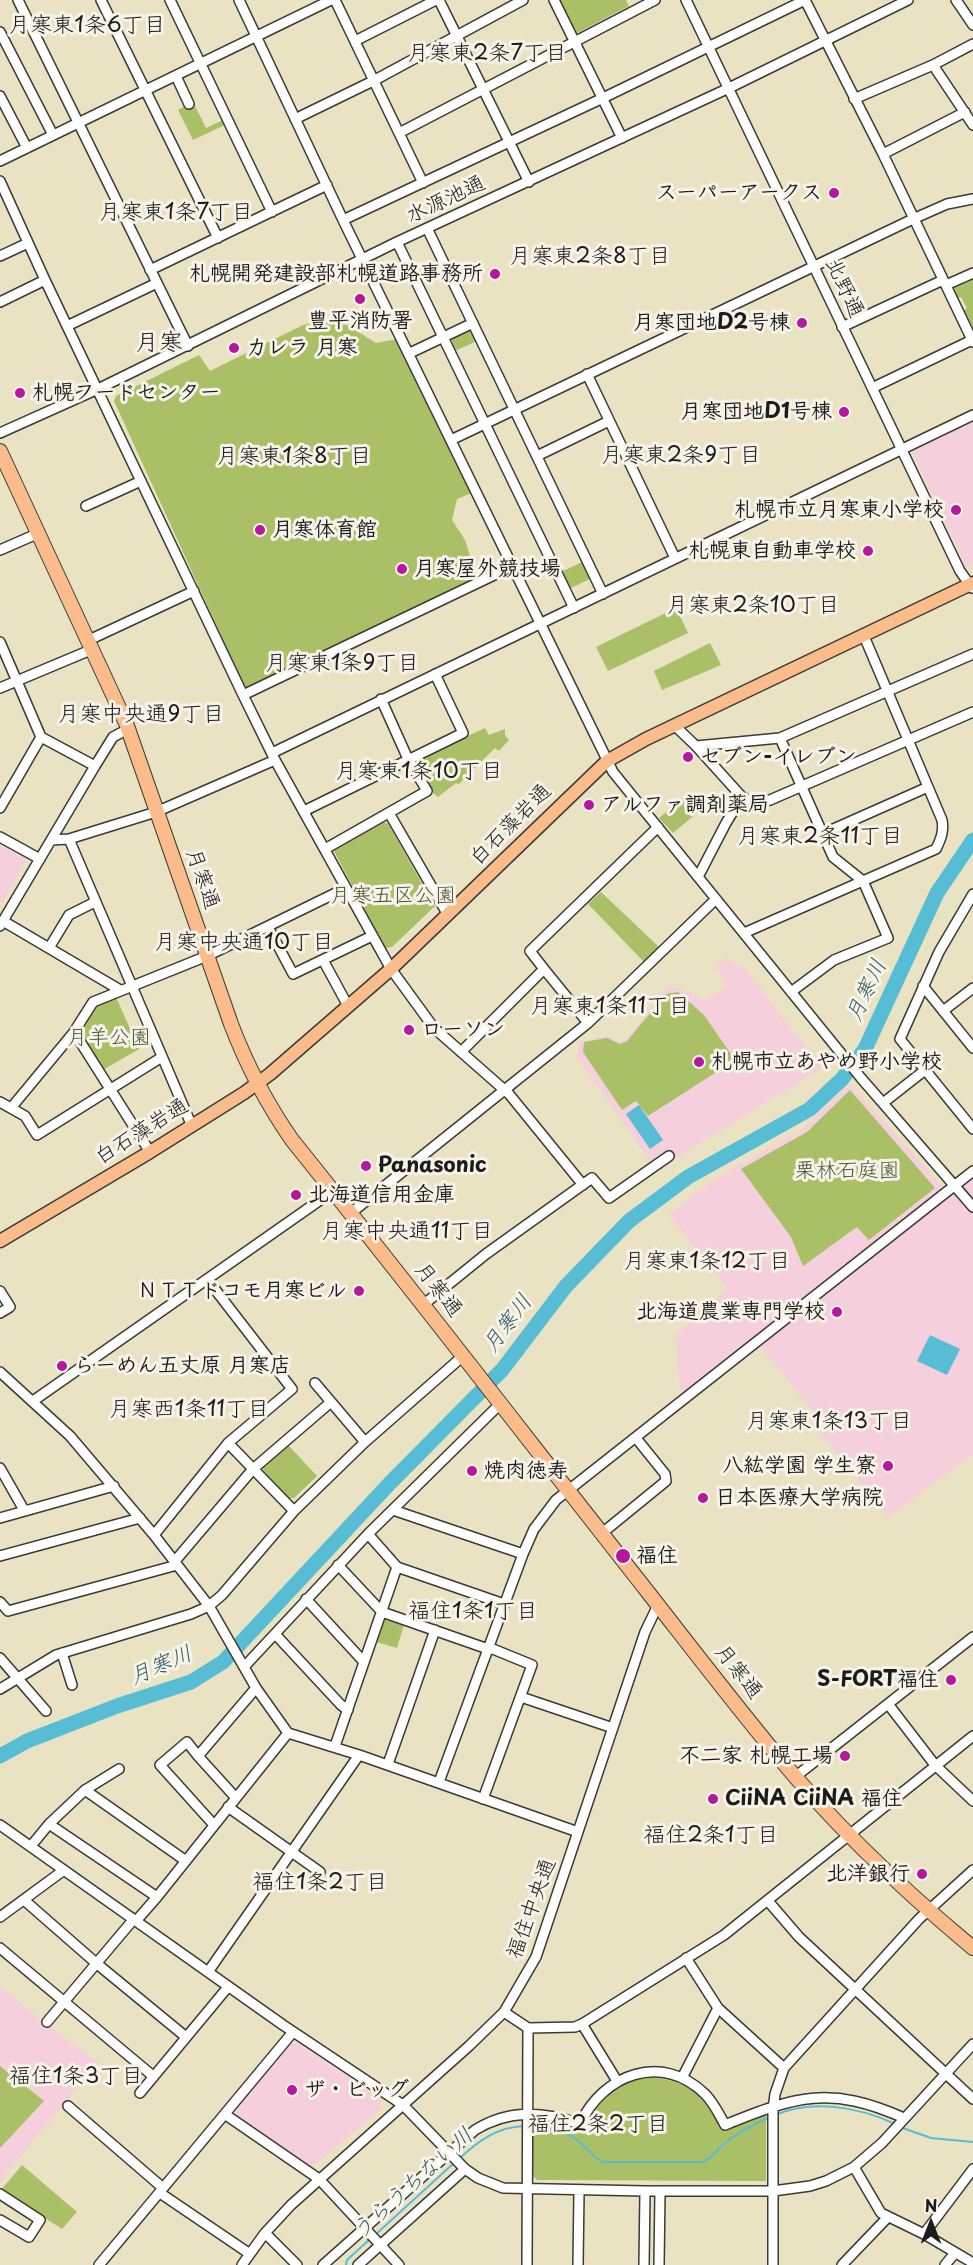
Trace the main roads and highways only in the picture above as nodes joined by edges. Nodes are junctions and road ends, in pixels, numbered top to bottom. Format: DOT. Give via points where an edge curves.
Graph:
graph roads {
  1 [pos="0,451"];
  2 [pos="972,585"];
  3 [pos="257,1083"];
  4 [pos="0,1241"];
  5 [pos="973,1948"];
  1 -- 3 [label="highway, 月寒通" via="128,729 236,1037"];
  2 -- 3 [label="main road, 白石藻岩通" via="607,761 392,969"];
  3 -- 4 [label="main road, 白石藻岩通"];
  3 -- 5 [label="highway, 月寒通" via="292,1140 795,1777 928,1911"];
}
